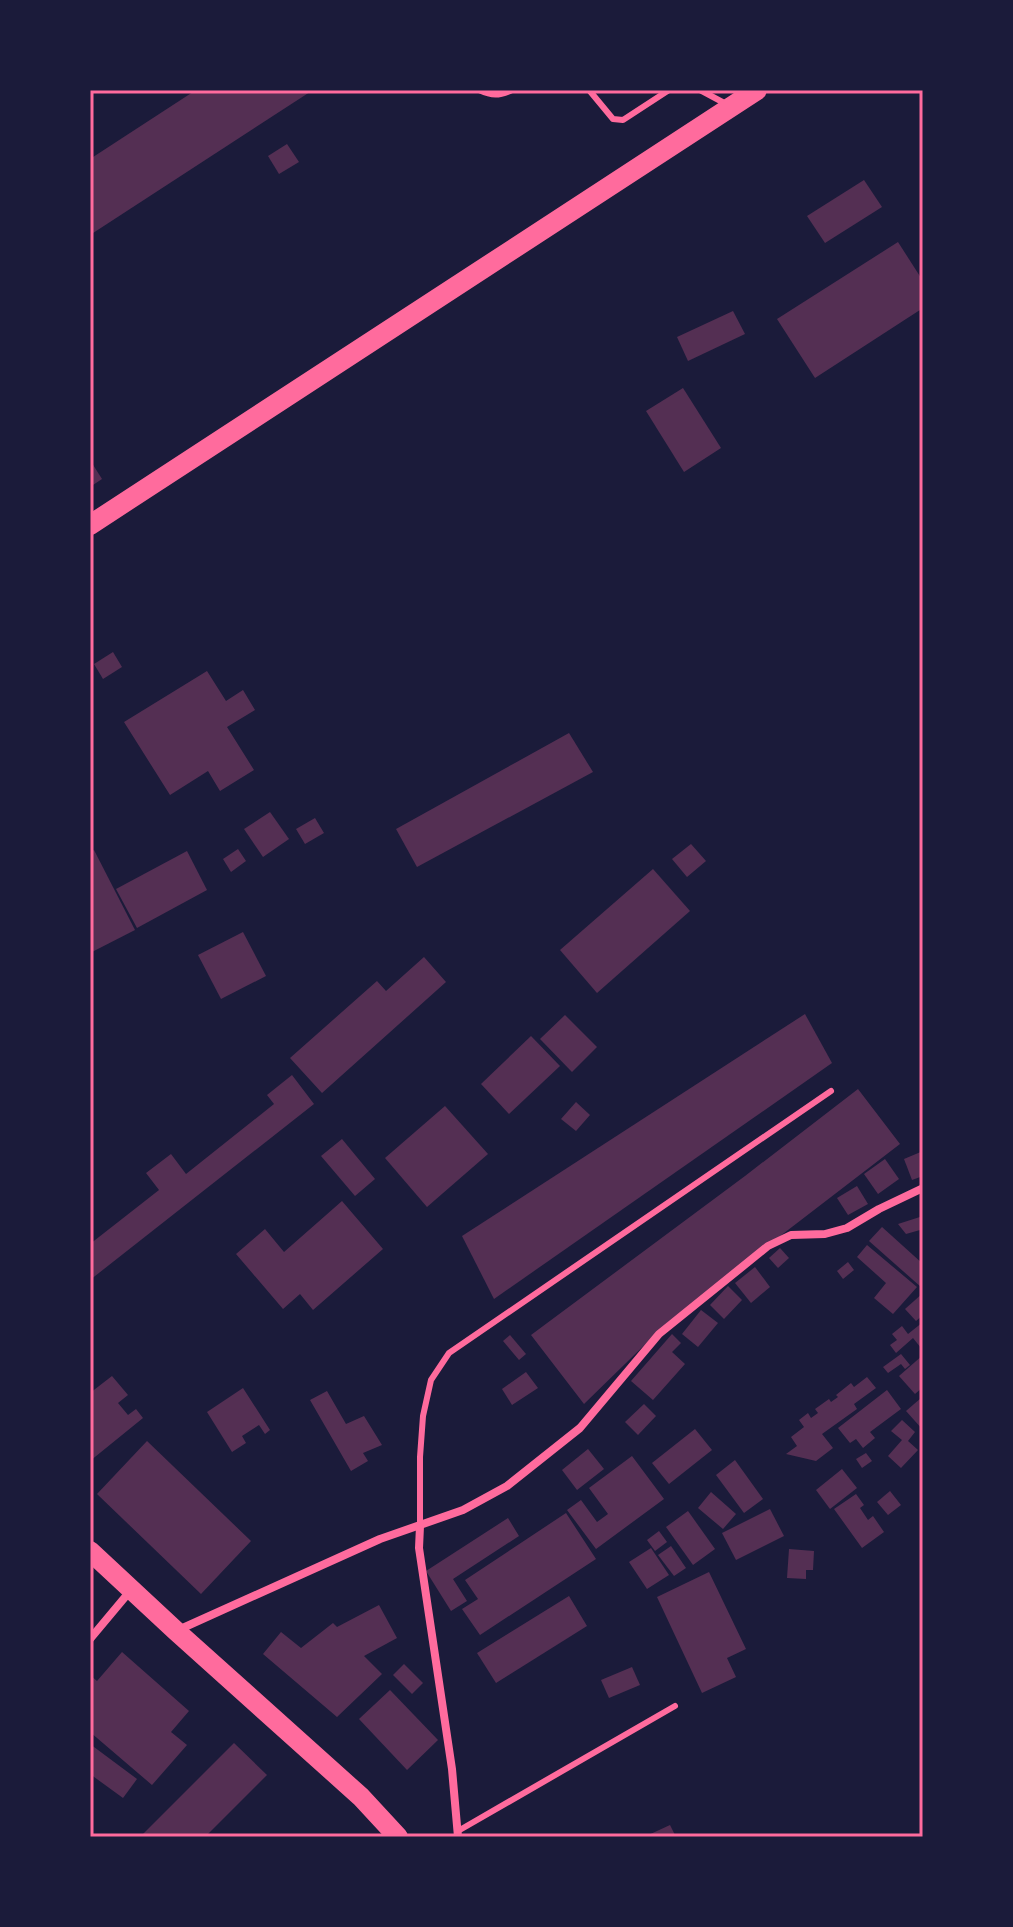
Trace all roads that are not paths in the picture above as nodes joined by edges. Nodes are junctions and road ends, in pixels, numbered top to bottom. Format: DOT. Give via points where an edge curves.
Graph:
graph roads {
  1 [pos="479,90"];
  2 [pos="512,90"];
  3 [pos="589,90"];
  4 [pos="669,90"];
  5 [pos="700,90"];
  6 [pos="757,90"];
  7 [pos="731,107"];
  8 [pos="90,525"];
  9 [pos="831,1091"];
  10 [pos="923,1188"];
  11 [pos="420,1526"];
  12 [pos="90,1551"];
  13 [pos="132,1590"];
  14 [pos="176,1631"];
  15 [pos="90,1639"];
  16 [pos="675,1706"];
  17 [pos="458,1834"];
  18 [pos="398,1837"];
  1 -- 2 [label="lane" via="501,96"];
  3 -- 4 [label="lane" via="613,119 623,120"];
  5 -- 7 [label="lane"];
  6 -- 7 [label="main road"];
  7 -- 8 [label="main road"];
  9 -- 11 [label="lane" via="449,1353 431,1380 423,1416"];
  10 -- 11 [label="street" via="847,1228 791,1235 768,1246 659,1334 580,1428 507,1486"];
  11 -- 14 [label="street"];
  11 -- 17 [label="street"];
  12 -- 13 [label="main road"];
  13 -- 14 [label="main road"];
  13 -- 15 [label="street"];
  14 -- 18 [label="main road" via="361,1797"];
  16 -- 17 [label="lane"];
}
